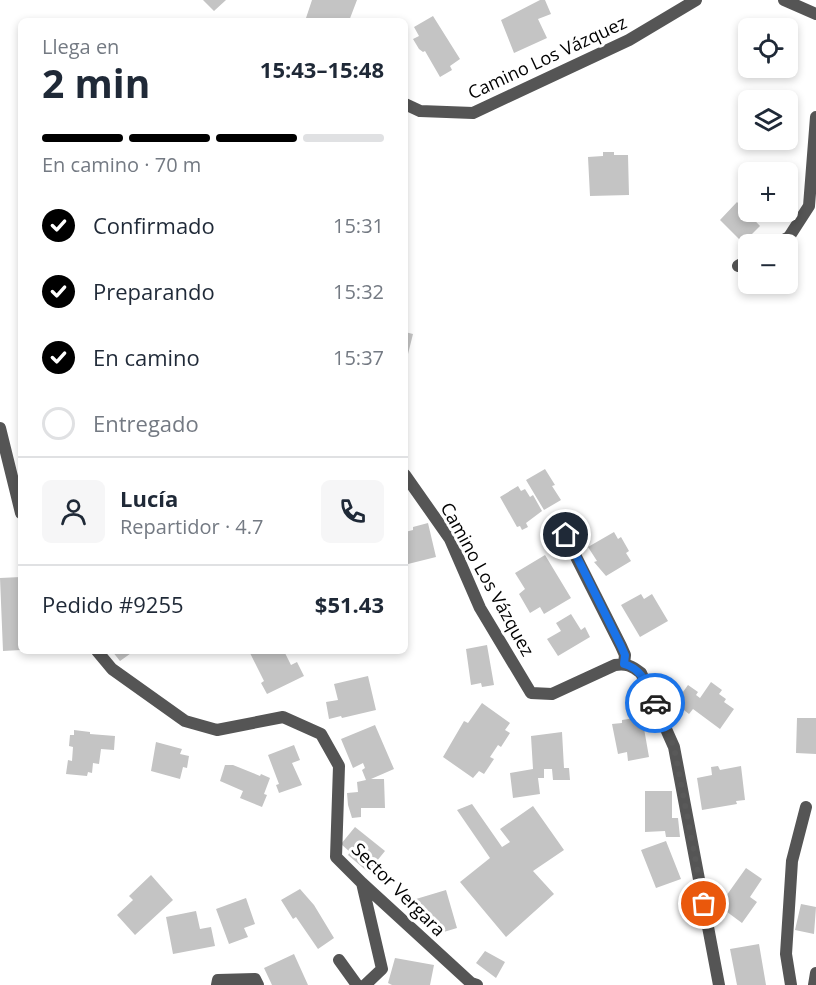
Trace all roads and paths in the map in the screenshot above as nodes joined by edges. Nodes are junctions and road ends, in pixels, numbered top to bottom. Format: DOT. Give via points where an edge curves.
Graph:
graph roads {
  1 [pos="696,0"];
  2 [pos="784,0"];
  3 [pos="816,14"];
  4 [pos="408,105"];
  5 [pos="816,117"];
  6 [pos="791,234"];
  7 [pos="0,428"];
  8 [pos="408,479"];
  9 [pos="18,501"];
  10 [pos="566,535"];
  11 [pos="100,654"];
  12 [pos="624,664"];
  13 [pos="807,807"];
  14 [pos="362,883"];
  15 [pos="339,960"];
  16 [pos="816,973"];
  17 [pos="473,984"];
  18 [pos="218,985"];
  19 [pos="258,985"];
  20 [pos="357,985"];
  21 [pos="365,985"];
  22 [pos="719,985"];
  23 [pos="790,985"];
  24 [pos="813,985"];
  1 -- 4 [label="street, Camino Los Vázquez" via="629,40 473,113 420,111"];
  2 -- 3 [label="street"];
  5 -- 6 [label="street" via="809,206"];
  7 -- 9 [label="street"];
  8 -- 12 [label="street, Camino Los Vázquez" via="450,539 480,608 531,693 552,694"];
  10 -- 12 [label="street" via="621,646"];
  11 -- 14 [label="street, Sector Vergara" via="112,669 186,721 217,730 283,717 321,734 339,766 336,857"];
  12 -- 22 [label="street" via="641,673 674,747"];
  13 -- 23 [label="street" via="792,861 786,954"];
  14 -- 17 [label="street, Sector Vergara"];
  14 -- 21 [label="street" via="382,969"];
  15 -- 20 [label="street"];
  16 -- 24 [label="street"];
  18 -- 19 [label="street" via="218,980 255,980"];
}
